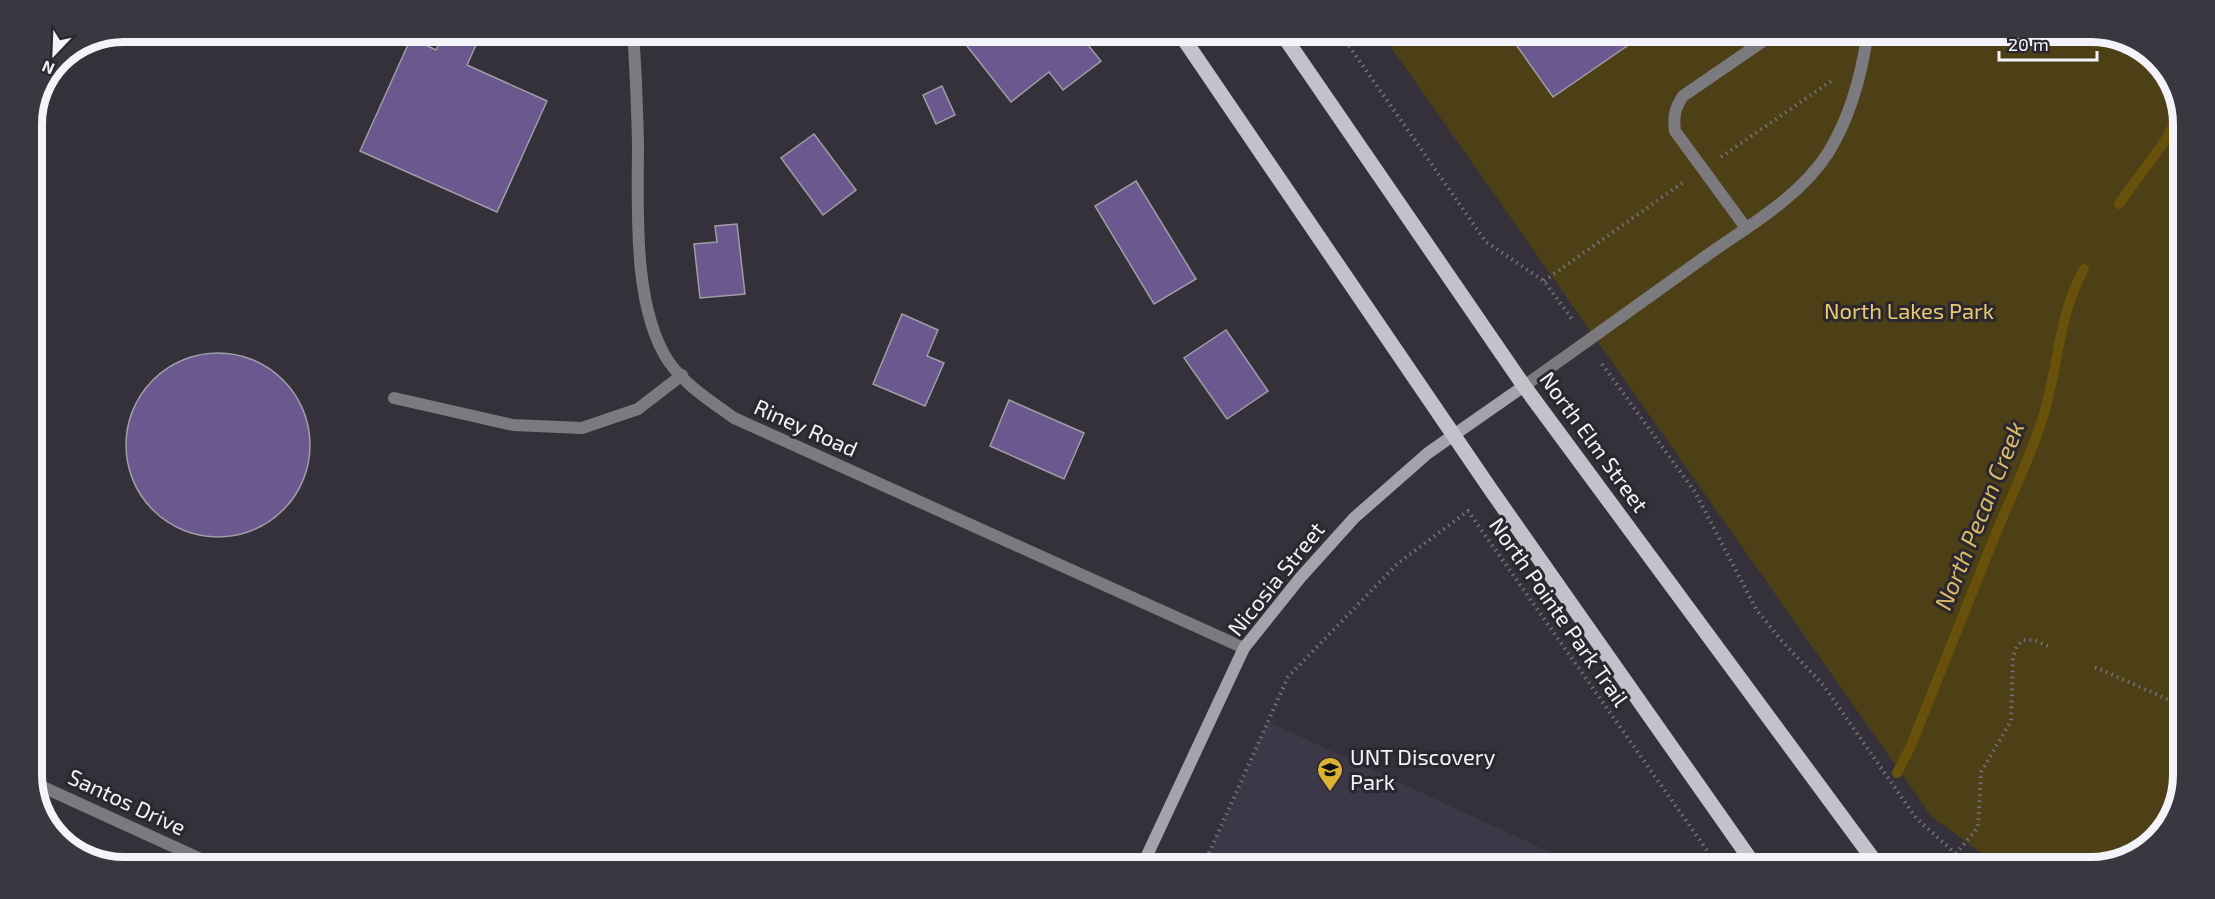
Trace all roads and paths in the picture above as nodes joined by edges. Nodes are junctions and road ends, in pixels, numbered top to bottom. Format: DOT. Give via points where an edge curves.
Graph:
graph roads {
  1 [pos="634,42"];
  2 [pos="1186,42"];
  3 [pos="1287,42"];
  4 [pos="1346,42"];
  5 [pos="1762,42"];
  6 [pos="1866,42"];
  7 [pos="1746,228"];
  8 [pos="1572,320"];
  9 [pos="1602,364"];
  10 [pos="682,375"];
  11 [pos="1524,386"];
  12 [pos="394,398"];
  13 [pos="1453,435"];
  14 [pos="1244,648"];
  15 [pos="2052,648"];
  16 [pos="2095,667"];
  17 [pos="2173,702"];
  18 [pos="43,787"];
  19 [pos="1956,854"];
  20 [pos="195,857"];
  21 [pos="1146,857"];
  22 [pos="1207,857"];
  23 [pos="1712,857"];
  24 [pos="1749,857"];
  25 [pos="1872,857"];
  26 [pos="1960,857"];
  1 -- 10 [label="street, Riney Road" via="639,249 651,324 669,362"];
  2 -- 13 [label="main road"];
  3 -- 11 [label="main road, North Elm Street"];
  4 -- 8 [label="path" via="1486,242 1544,281"];
  5 -- 7 [label="street" via="1683,96 1673,119 1675,131"];
  6 -- 7 [label="street" via="1850,105 1828,153 1807,180"];
  7 -- 11 [label="street"];
  9 -- 19 [label="path" via="1695,492 1756,609 1824,686 1916,819"];
  10 -- 12 [label="street" via="638,409 582,428 513,425"];
  10 -- 14 [label="street, Riney Road" via="734,418"];
  11 -- 13 [label="street, Nicosia Street"];
  11 -- 25 [label="main road, North Elm Street"];
  13 -- 14 [label="street, Nicosia Street" via="1354,518"];
  13 -- 24 [label="main road"];
  14 -- 21 [label="street, Nicosia Street"];
  15 -- 19 [label="path" via="2035,639 2023,640 2017,646 2013,657 2011,721 1982,772 1978,827"];
  16 -- 17 [label="path"];
  18 -- 20 [label="street, Santos Drive"];
  19 -- 26 [label="path"];
  22 -- 23 [label="path, North Pointe Park Trail" via="1288,677 1397,564 1468,510"];
}
